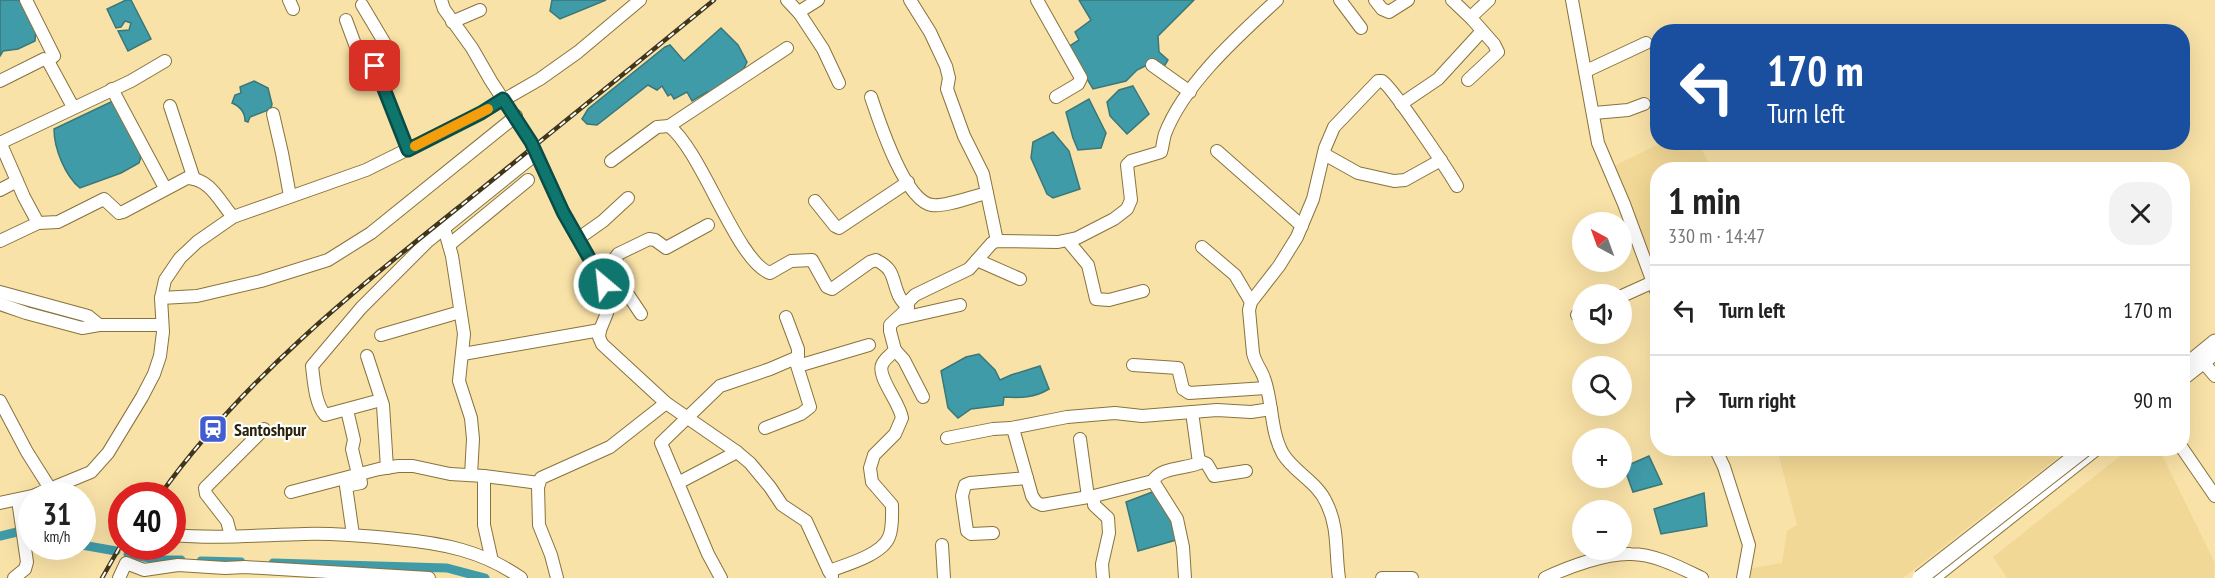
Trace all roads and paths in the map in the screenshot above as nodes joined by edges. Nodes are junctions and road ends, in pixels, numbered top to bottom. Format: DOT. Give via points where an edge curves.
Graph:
graph roads {
  1 [pos="26,0"];
  2 [pos="441,0"];
  3 [pos="786,0"];
  4 [pos="818,0"];
  5 [pos="910,0"];
  6 [pos="1036,0"];
  7 [pos="1277,0"];
  8 [pos="1340,0"];
  9 [pos="1375,0"];
  10 [pos="1408,0"];
  11 [pos="1452,0"];
  12 [pos="1489,0"];
  13 [pos="1572,0"];
  14 [pos="635,2"];
  15 [pos="362,5"];
  16 [pos="480,10"];
  17 [pos="800,14"];
  18 [pos="1472,19"];
  19 [pos="346,20"];
  20 [pos="452,22"];
  21 [pos="1361,28"];
  22 [pos="1482,31"];
  23 [pos="1646,43"];
  24 [pos="788,48"];
  25 [pos="48,61"];
  26 [pos="165,61"];
  27 [pos="1152,65"];
  28 [pos="1586,71"];
  29 [pos="378,72"];
  30 [pos="1468,80"];
  31 [pos="0,81"];
  32 [pos="839,83"];
  33 [pos="112,89"];
  34 [pos="1190,93"];
  35 [pos="871,98"];
  36 [pos="1056,98"];
  37 [pos="503,99"];
  38 [pos="1401,104"];
  39 [pos="1644,104"];
  40 [pos="170,106"];
  41 [pos="73,107"];
  42 [pos="1594,113"];
  43 [pos="273,114"];
  44 [pos="516,116"];
  45 [pos="669,126"];
  46 [pos="0,142"];
  47 [pos="408,150"];
  48 [pos="1217,151"];
  49 [pos="536,154"];
  50 [pos="1324,154"];
  51 [pos="1441,160"];
  52 [pos="611,161"];
  53 [pos="194,179"];
  54 [pos="528,180"];
  55 [pos="17,182"];
  56 [pos="908,182"];
  57 [pos="1457,186"];
  58 [pos="165,188"];
  59 [pos="0,190"];
  60 [pos="987,193"];
  61 [pos="290,196"];
  62 [pos="628,198"];
  63 [pos="815,201"];
  64 [pos="233,217"];
  65 [pos="38,223"];
  66 [pos="708,225"];
  67 [pos="1302,226"];
  68 [pos="444,228"];
  69 [pos="579,238"];
  70 [pos="0,241"];
  71 [pos="997,241"];
  72 [pos="1068,241"];
  73 [pos="449,246"];
  74 [pos="1202,247"];
  75 [pos="977,260"];
  76 [pos="1650,274"];
  77 [pos="1020,279"];
  78 [pos="1650,283"];
  79 [pos="1143,291"];
  80 [pos="1632,291"];
  81 [pos="0,292"];
  82 [pos="627,293"];
  83 [pos="161,298"];
  84 [pos="1251,302"];
  85 [pos="608,303"];
  86 [pos="0,304"];
  87 [pos="960,305"];
  88 [pos="908,308"];
  89 [pos="460,312"];
  90 [pos="641,314"];
  91 [pos="786,317"];
  92 [pos="894,320"];
  93 [pos="99,325"];
  94 [pos="162,325"];
  95 [pos="600,330"];
  96 [pos="381,335"];
  97 [pos="2215,335"];
  98 [pos="2215,342"];
  99 [pos="868,345"];
  100 [pos="895,350"];
  101 [pos="463,354"];
  102 [pos="2215,354"];
  103 [pos="2190,355"];
  104 [pos="367,356"];
  105 [pos="2190,362"];
  106 [pos="796,363"];
  107 [pos="2204,363"];
  108 [pos="1133,365"];
  109 [pos="2190,374"];
  110 [pos="2215,376"];
  111 [pos="1266,388"];
  112 [pos="923,397"];
  113 [pos="0,400"];
  114 [pos="381,400"];
  115 [pos="666,403"];
  116 [pos="1271,409"];
  117 [pos="348,410"];
  118 [pos="1192,412"];
  119 [pos="687,417"];
  120 [pos="765,428"];
  121 [pos="1011,428"];
  122 [pos="264,429"];
  123 [pos="947,438"];
  124 [pos="1080,439"];
  125 [pos="737,452"];
  126 [pos="1719,456"];
  127 [pos="2066,456"];
  128 [pos="2076,456"];
  129 [pos="2088,456"];
  130 [pos="2188,456"];
  131 [pos="1200,461"];
  132 [pos="387,468"];
  133 [pos="1246,471"];
  134 [pos="358,474"];
  135 [pos="471,475"];
  136 [pos="484,476"];
  137 [pos="1022,478"];
  138 [pos="46,482"];
  139 [pos="69,482"];
  140 [pos="1153,482"];
  141 [pos="538,483"];
  142 [pos="678,483"];
  143 [pos="291,492"];
  144 [pos="1091,496"];
  145 [pos="2215,496"];
  146 [pos="18,500"];
  147 [pos="0,503"];
  148 [pos="993,533"];
  149 [pos="186,535"];
  150 [pos="353,535"];
  151 [pos="231,536"];
  152 [pos="942,545"];
  153 [pos="27,560"];
  154 [pos="492,561"];
  155 [pos="1934,561"];
  156 [pos="226,573"];
  157 [pos="291,574"];
  158 [pos="832,575"];
  159 [pos="379,576"];
  160 [pos="1939,576"];
  161 [pos="14,578"];
  162 [pos="119,578"];
  163 [pos="429,578"];
  164 [pos="521,578"];
  165 [pos="557,578"];
  166 [pos="721,578"];
  167 [pos="944,578"];
  168 [pos="1103,578"];
  169 [pos="1185,578"];
  170 [pos="1339,578"];
  171 [pos="1382,578"];
  172 [pos="1412,578"];
  173 [pos="1545,578"];
  174 [pos="1702,578"];
  175 [pos="1743,578"];
  176 [pos="1911,578"];
  177 [pos="1920,578"];
  1 -- 25 [label="street" via="54,56"];
  2 -- 20 [label="street"];
  3 -- 17 [label="street"];
  4 -- 17 [label="street"];
  5 -- 60 [label="street" via="942,55 949,78 947,89 983,174"];
  6 -- 36 [label="street" via="1081,78"];
  7 -- 34 [label="street" via="1232,43"];
  8 -- 21 [label="street"];
  9 -- 10 [label="street" via="1389,12"];
  11 -- 18 [label="street"];
  12 -- 18 [label="street"];
  13 -- 28 [label="street"];
  14 -- 37 [label="street" via="578,52"];
  15 -- 29 [label="street" via="390,52 389,63"];
  16 -- 20 [label="street"];
  17 -- 32 [label="street"];
  18 -- 22 [label="street"];
  19 -- 29 [label="street" via="356,47"];
  20 -- 37 [label="street"];
  22 -- 30 [label="street" via="1498,52"];
  22 -- 38 [label="street" via="1438,79"];
  23 -- 28 [label="street"];
  24 -- 45 [label="street"];
  25 -- 31 [label="street" via="39,60"];
  25 -- 41 [label="street"];
  26 -- 33 [label="street"];
  27 -- 34 [label="street"];
  28 -- 42 [label="street"];
  29 -- 47 [label="street"];
  33 -- 41 [label="street"];
  33 -- 58 [label="street"];
  34 -- 72 [label="street" via="1165,135 1161,152 1127,165 1131,200 1127,209"];
  35 -- 56 [label="street"];
  37 -- 44 [label="street"];
  37 -- 47 [label="street"];
  38 -- 50 [label="street" via="1378,81 1334,127"];
  38 -- 51 [label="street"];
  39 -- 42 [label="street" via="1628,110"];
  40 -- 53 [label="street"];
  41 -- 46 [label="street"];
  42 -- 76 [label="street" via="1603,158"];
  43 -- 61 [label="street"];
  44 -- 49 [label="street"];
  44 -- 83 [label="street" via="371,233 328,260 197,296"];
  45 -- 52 [label="street" via="657,127"];
  45 -- 88 [label="street" via="683,141 759,267 770,273 791,261 812,260 832,289 876,260 889,270 899,297"];
  46 -- 55 [label="street"];
  47 -- 61 [label="street" via="366,170"];
  48 -- 67 [label="street"];
  49 -- 68 [label="street"];
  49 -- 69 [label="street"];
  50 -- 51 [label="street" via="1358,173 1394,181 1405,180"];
  50 -- 67 [label="street"];
  51 -- 57 [label="street"];
  53 -- 58 [label="street"];
  53 -- 64 [label="street" via="210,187"];
  54 -- 73 [label="street"];
  55 -- 59 [label="street"];
  55 -- 65 [label="street"];
  56 -- 60 [label="street" via="918,197 932,205"];
  56 -- 63 [label="street" via="839,228"];
  58 -- 65 [label="street" via="123,212 119,213 104,199 58,222"];
  60 -- 71 [label="street"];
  61 -- 64 [label="street"];
  62 -- 69 [label="street"];
  64 -- 83 [label="street" via="180,258 165,280"];
  65 -- 70 [label="street"];
  66 -- 82 [label="street" via="666,248 649,239 618,254 615,258"];
  67 -- 84 [label="street" via="1279,266"];
  68 -- 73 [label="street"];
  68 -- 117 [label="street" via="361,308 312,366 323,413"];
  69 -- 85 [label="street" via="604,284"];
  71 -- 72 [label="street"];
  71 -- 75 [label="street"];
  72 -- 79 [label="street" via="1088,265 1096,299 1109,300"];
  73 -- 89 [label="street"];
  74 -- 84 [label="street" via="1235,275"];
  75 -- 77 [label="street"];
  75 -- 88 [label="street" via="969,269 915,295"];
  78 -- 80 [label="street"];
  81 -- 93 [label="street" via="88,316"];
  82 -- 85 [label="street"];
  82 -- 90 [label="street"];
  83 -- 94 [label="street"];
  84 -- 111 [label="street" via="1252,353"];
  85 -- 95 [label="street"];
  86 -- 93 [label="street" via="82,328"];
  87 -- 92 [label="street"];
  88 -- 92 [label="street"];
  89 -- 96 [label="street"];
  89 -- 101 [label="street"];
  91 -- 106 [label="street" via="800,353"];
  92 -- 100 [label="street" via="890,331"];
  93 -- 94 [label="street"];
  94 -- 139 [label="street" via="160,356 154,374 108,453 91,472"];
  95 -- 101 [label="street"];
  95 -- 115 [label="street" via="602,344"];
  97 -- 103 [label="street"];
  98 -- 105 [label="main road"];
  99 -- 106 [label="street"];
  100 -- 112 [label="street"];
  100 -- 158 [label="street" via="883,362 881,372 902,418 895,434 874,455 870,468 872,482 892,505 889,537 867,556"];
  101 -- 135 [label="street" via="459,381 471,418"];
  102 -- 107 [label="street"];
  104 -- 114 [label="street"];
  106 -- 119 [label="street" via="720,386"];
  106 -- 120 [label="street" via="810,407"];
  107 -- 109 [label="street"];
  107 -- 110 [label="street"];
  108 -- 111 [label="street" via="1178,368 1183,389 1189,393"];
  111 -- 116 [label="street"];
  113 -- 138 [label="street"];
  114 -- 117 [label="street"];
  114 -- 132 [label="street"];
  115 -- 119 [label="street"];
  115 -- 141 [label="street" via="610,447 546,474"];
  116 -- 118 [label="street"];
  116 -- 170 [label="street" via="1284,456 1327,503 1338,544"];
  117 -- 134 [label="street"];
  118 -- 121 [label="street" via="1067,417"];
  118 -- 131 [label="street"];
  119 -- 125 [label="street"];
  119 -- 142 [label="street" via="661,443"];
  121 -- 123 [label="street"];
  121 -- 137 [label="street"];
  122 -- 151 [label="street" via="205,488 227,521"];
  124 -- 144 [label="street"];
  125 -- 142 [label="street"];
  125 -- 158 [label="street" via="782,505 806,521"];
  126 -- 175 [label="street" via="1749,545"];
  127 -- 155 [label="street"];
  128 -- 177 [label="main road, bridge"];
  129 -- 160 [label="street"];
  130 -- 145 [label="street"];
  131 -- 133 [label="street" via="1207,464 1214,476"];
  131 -- 140 [label="street" via="1155,477"];
  132 -- 134 [label="street"];
  132 -- 135 [label="street" via="413,466"];
  134 -- 143 [label="street"];
  134 -- 150 [label="street" via="361,483 346,486"];
  135 -- 136 [label="street"];
  136 -- 141 [label="street"];
  136 -- 154 [label="street" via="484,525"];
  137 -- 144 [label="street" via="1034,500 1042,505"];
  137 -- 148 [label="street" via="966,484 962,490 966,529 971,534"];
  140 -- 144 [label="street"];
  140 -- 169 [label="street" via="1177,519"];
  141 -- 165 [label="street" via="539,525"];
  142 -- 166 [label="street"];
  144 -- 168 [label="street" via="1094,505 1108,518"];
  146 -- 147 [label="street"];
  149 -- 151 [label="street"];
  150 -- 151 [label="street"];
  150 -- 154 [label="street" via="430,542 465,549"];
  152 -- 167 [label="street"];
  153 -- 161 [label="street" via="25,569"];
  154 -- 164 [label="street"];
  155 -- 160 [label="street"];
  155 -- 176 [label="street"];
  156 -- 157 [label="street" via="245,567"];
  156 -- 162 [label="street" via="178,566 144,570 126,563"];
  157 -- 159 [label="street"];
  159 -- 163 [label="street"];
  171 -- 172 [label="street"];
  173 -- 174 [label="street" via="1592,561 1632,554 1665,562"];
}
